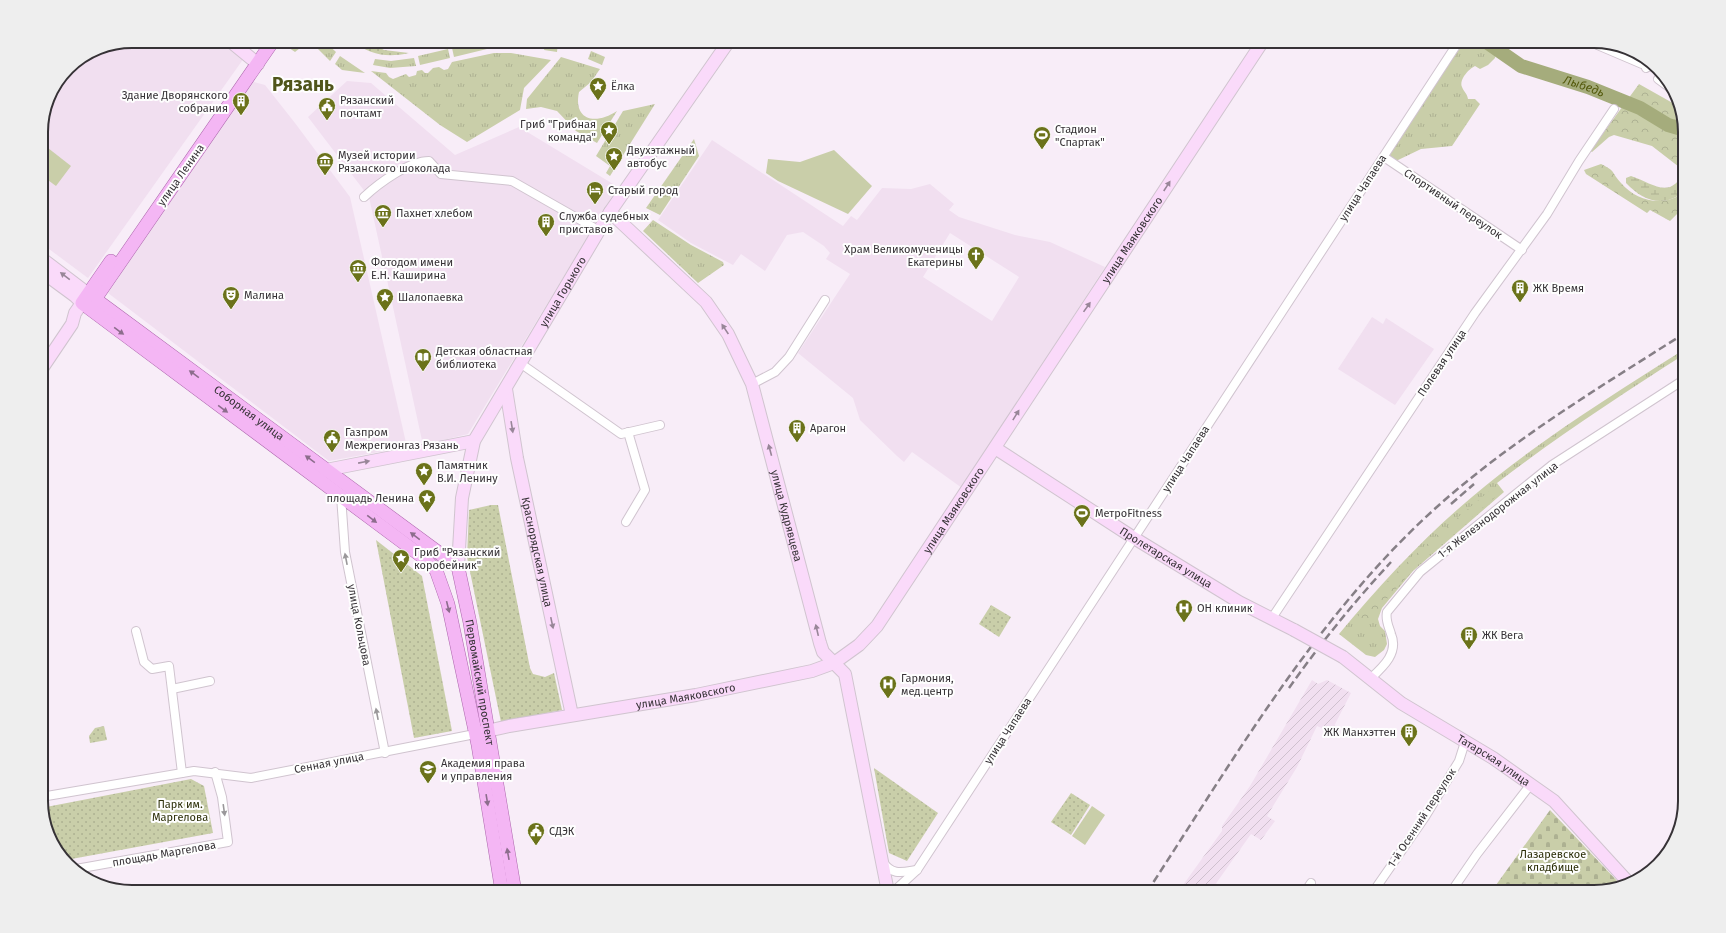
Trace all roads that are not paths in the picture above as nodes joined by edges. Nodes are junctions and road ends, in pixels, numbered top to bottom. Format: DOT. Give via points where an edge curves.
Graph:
graph roads {
  1 [pos="239,48"];
  2 [pos="261,48"];
  3 [pos="267,48"];
  4 [pos="724,48"];
  5 [pos="1258,48"];
  6 [pos="1454,48"];
  7 [pos="1608,49"];
  8 [pos="255,61"];
  9 [pos="1646,66"];
  10 [pos="1614,109"];
  11 [pos="1384,157"];
  12 [pos="364,197"];
  13 [pos="610,212"];
  14 [pos="598,230"];
  15 [pos="1522,250"];
  16 [pos="48,264"];
  17 [pos="48,276"];
  18 [pos="825,300"];
  19 [pos="88,301"];
  20 [pos="48,360"];
  21 [pos="520,363"];
  22 [pos="752,384"];
  23 [pos="1678,385"];
  24 [pos="506,389"];
  25 [pos="660,425"];
  26 [pos="628,432"];
  27 [pos="474,441"];
  28 [pos="995,448"];
  29 [pos="326,470"];
  30 [pos="341,496"];
  31 [pos="626,522"];
  32 [pos="1134,538"];
  33 [pos="458,567"];
  34 [pos="436,570"];
  35 [pos="1272,618"];
  36 [pos="136,631"];
  37 [pos="1343,657"];
  38 [pos="834,663"];
  39 [pos="1370,679"];
  40 [pos="210,681"];
  41 [pos="172,689"];
  42 [pos="572,715"];
  43 [pos="481,733"];
  44 [pos="1465,742"];
  45 [pos="385,753"];
  46 [pos="215,772"];
  47 [pos="182,773"];
  48 [pos="1531,784"];
  49 [pos="48,796"];
  50 [pos="882,860"];
  51 [pos="82,868"];
  52 [pos="917,870"];
  53 [pos="885,876"];
  54 [pos="1625,879"];
  55 [pos="904,882"];
  56 [pos="501,885"];
  57 [pos="514,885"];
  58 [pos="887,885"];
  59 [pos="901,885"];
  60 [pos="1378,885"];
  61 [pos="1456,885"];
  1 -- 8 [label="street"];
  2 -- 8 [label="main road, улица Ленина"];
  3 -- 8 [label="main road, улица Ленина"];
  4 -- 13 [label="street, улица Горького"];
  28 -- 5 [label="street, улица Маяковского, one-way"];
  6 -- 11 [label="street, улица Чапаева"];
  7 -- 9 [label="street"];
  8 -- 19 [label="main road, улица Ленина"];
  10 -- 15 [label="street, Полевая улица"];
  11 -- 15 [label="street, Спортивный переулок"];
  11 -- 32 [label="street, улица Чапаева"];
  12 -- 14 [label="street" via="378,184 420,161 429,161 441,174 512,182"];
  13 -- 14 [label="street, улица Горького"];
  22 -- 13 [label="street, улица Кудрявцева, one-way" via="728,334 706,302"];
  14 -- 21 [label="street, улица Горького"];
  15 -- 35 [label="street, Полевая улица" via="1475,314"];
  19 -- 16 [label="street, Соборная улица, one-way"];
  17 -- 19 [label="street, Соборная улица" via="75,296"];
  18 -- 22 [label="street" via="789,357 775,372"];
  19 -- 20 [label="street" via="81,318 72,324"];
  29 -- 19 [label="main road, Соборная улица, one-way"];
  19 -- 30 [label="main road, Соборная улица, one-way"];
  21 -- 24 [label="street, улица Горького"];
  21 -- 26 [label="street" via="621,434"];
  38 -- 22 [label="street, улица Кудрявцева, one-way" via="823,652 820,643"];
  23 -- 39 [label="street, 1-я Железнодорожная улица" via="1552,466 1420,572 1387,612 1387,622 1394,639 1392,652 1384,666"];
  24 -- 27 [label="street, улица Горького"];
  24 -- 42 [label="street, Краснорядская улица, one-way" via="517,458"];
  25 -- 26 [label="street"];
  26 -- 31 [label="street" via="645,490"];
  29 -- 27 [label="street, one-way"];
  27 -- 33 [label="street, улица Горького" via="462,498"];
  28 -- 32 [label="street, Пролетарская улица"];
  28 -- 38 [label="street, улица Маяковского" via="877,626 859,645"];
  33 -- 29 [label="main road, Соборная улица, one-way"];
  30 -- 34 [label="main road, Соборная улица, one-way" via="424,558"];
  45 -- 30 [label="street, улица Кольцова, one-way" via="345,552"];
  32 -- 35 [label="street, Пролетарская улица" via="1239,602"];
  32 -- 52 [label="street, улица Чапаева"];
  33 -- 43 [label="main road, Первомайский проспект" via="470,623"];
  34 -- 43 [label="main road, Первомайский проспект, one-way" via="448,604"];
  35 -- 37 [label="street, Пролетарская улица, bridge"];
  36 -- 41 [label="street" via="144,662 152,669 169,666"];
  37 -- 39 [label="street, Татарская улица"];
  38 -- 42 [label="street, улица Маяковского" via="812,671 716,691"];
  38 -- 50 [label="street, улица Кудрявцева" via="845,674"];
  39 -- 44 [label="street, Татарская улица" via="1401,703"];
  40 -- 41 [label="street"];
  41 -- 47 [label="street"];
  42 -- 43 [label="street, улица Маяковского"];
  43 -- 45 [label="street, Сенная улица"];
  43 -- 56 [label="main road, Первомайский проспект, one-way"];
  57 -- 43 [label="main road, Первомайский проспект, one-way"];
  44 -- 48 [label="street, Татарская улица"];
  44 -- 60 [label="street, 1-й Осенний переулок" via="1459,762"];
  45 -- 46 [label="street, Сенная улица" via="251,778"];
  46 -- 47 [label="street, Сенная улица"];
  46 -- 51 [label="street, площадь Маргелова, one-way" via="222,797 228,842"];
  47 -- 49 [label="street, Сенная улица"];
  48 -- 54 [label="street, Татарская улица" via="1554,801"];
  48 -- 61 [label="street"];
  50 -- 52 [label="street" via="886,868 899,873"];
  50 -- 53 [label="street, улица Кудрявцева"];
  52 -- 55 [label="street, улица Чапаева"];
  53 -- 55 [label="street" via="890,882"];
  53 -- 58 [label="street, улица Кудрявцева"];
  55 -- 59 [label="street, улица Чапаева"];
}
